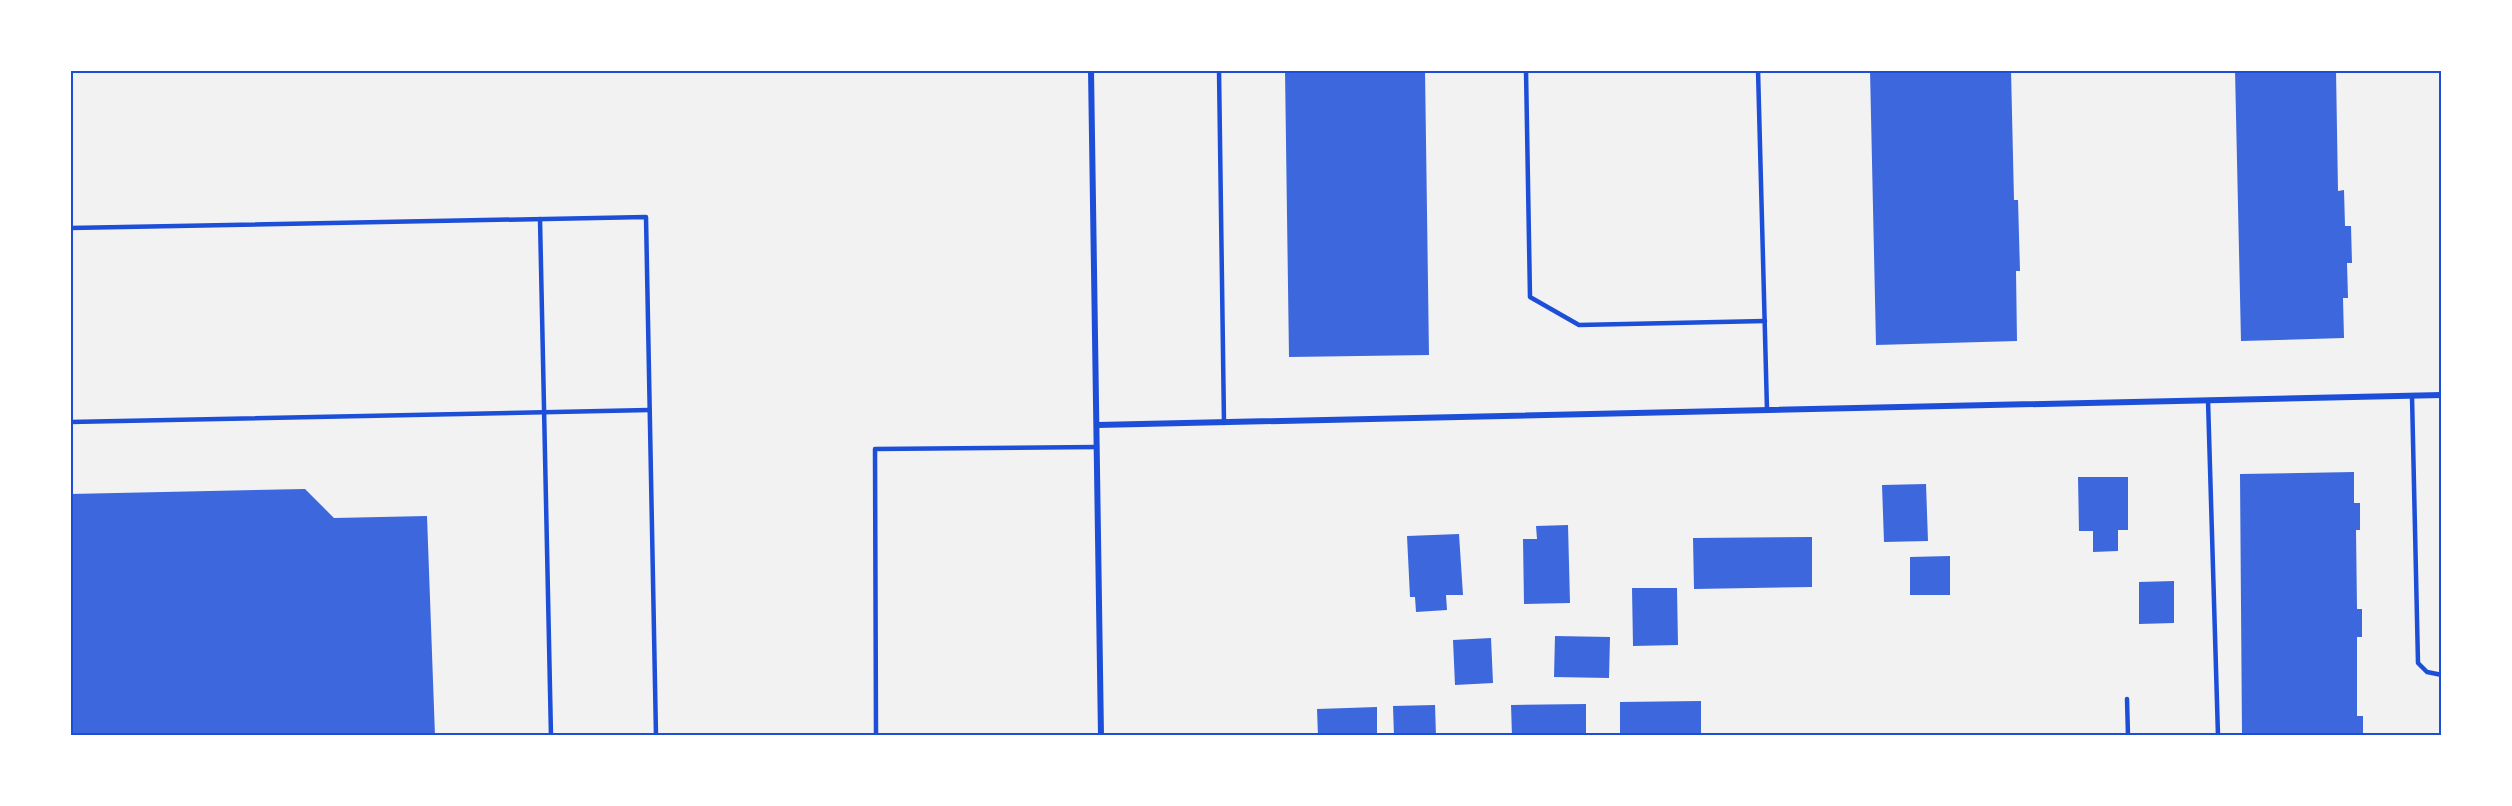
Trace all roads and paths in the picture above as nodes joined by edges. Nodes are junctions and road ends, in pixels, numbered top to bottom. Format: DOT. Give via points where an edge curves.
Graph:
graph roads {
  1 [pos="1091,70"];
  2 [pos="1219,70"];
  3 [pos="1526,70"];
  4 [pos="1758,70"];
  5 [pos="540,219"];
  6 [pos="70,228"];
  7 [pos="1765,321"];
  8 [pos="2442,395"];
  9 [pos="2412,396"];
  10 [pos="2208,400"];
  11 [pos="649,410"];
  12 [pos="1767,410"];
  13 [pos="543,412"];
  14 [pos="70,423"];
  15 [pos="1224,423"];
  16 [pos="1097,425"];
  17 [pos="1098,447"];
  18 [pos="2442,675"];
  19 [pos="2127,699"];
  20 [pos="551,735"];
  21 [pos="656,735"];
  22 [pos="876,735"];
  23 [pos="1101,735"];
  24 [pos="2128,735"];
  25 [pos="2218,735"];
  1 -- 16 [label="street"];
  2 -- 15 [label="lane"];
  3 -- 7 [label="lane" via="1530,297 1579,325"];
  4 -- 7 [label="lane"];
  5 -- 6 [label="lane"];
  5 -- 11 [label="lane" via="646,217"];
  5 -- 13 [label="lane"];
  7 -- 12 [label="lane"];
  8 -- 9 [label="street"];
  9 -- 10 [label="street"];
  9 -- 18 [label="lane" via="2418,663 2427,672"];
  10 -- 12 [label="street"];
  10 -- 25 [label="lane"];
  11 -- 13 [label="lane"];
  11 -- 21 [label="lane"];
  12 -- 15 [label="street"];
  13 -- 14 [label="lane"];
  13 -- 20 [label="lane"];
  15 -- 16 [label="street"];
  16 -- 17 [label="street"];
  17 -- 22 [label="lane" via="875,449"];
  17 -- 23 [label="street"];
  19 -- 24 [label="lane"];
}
